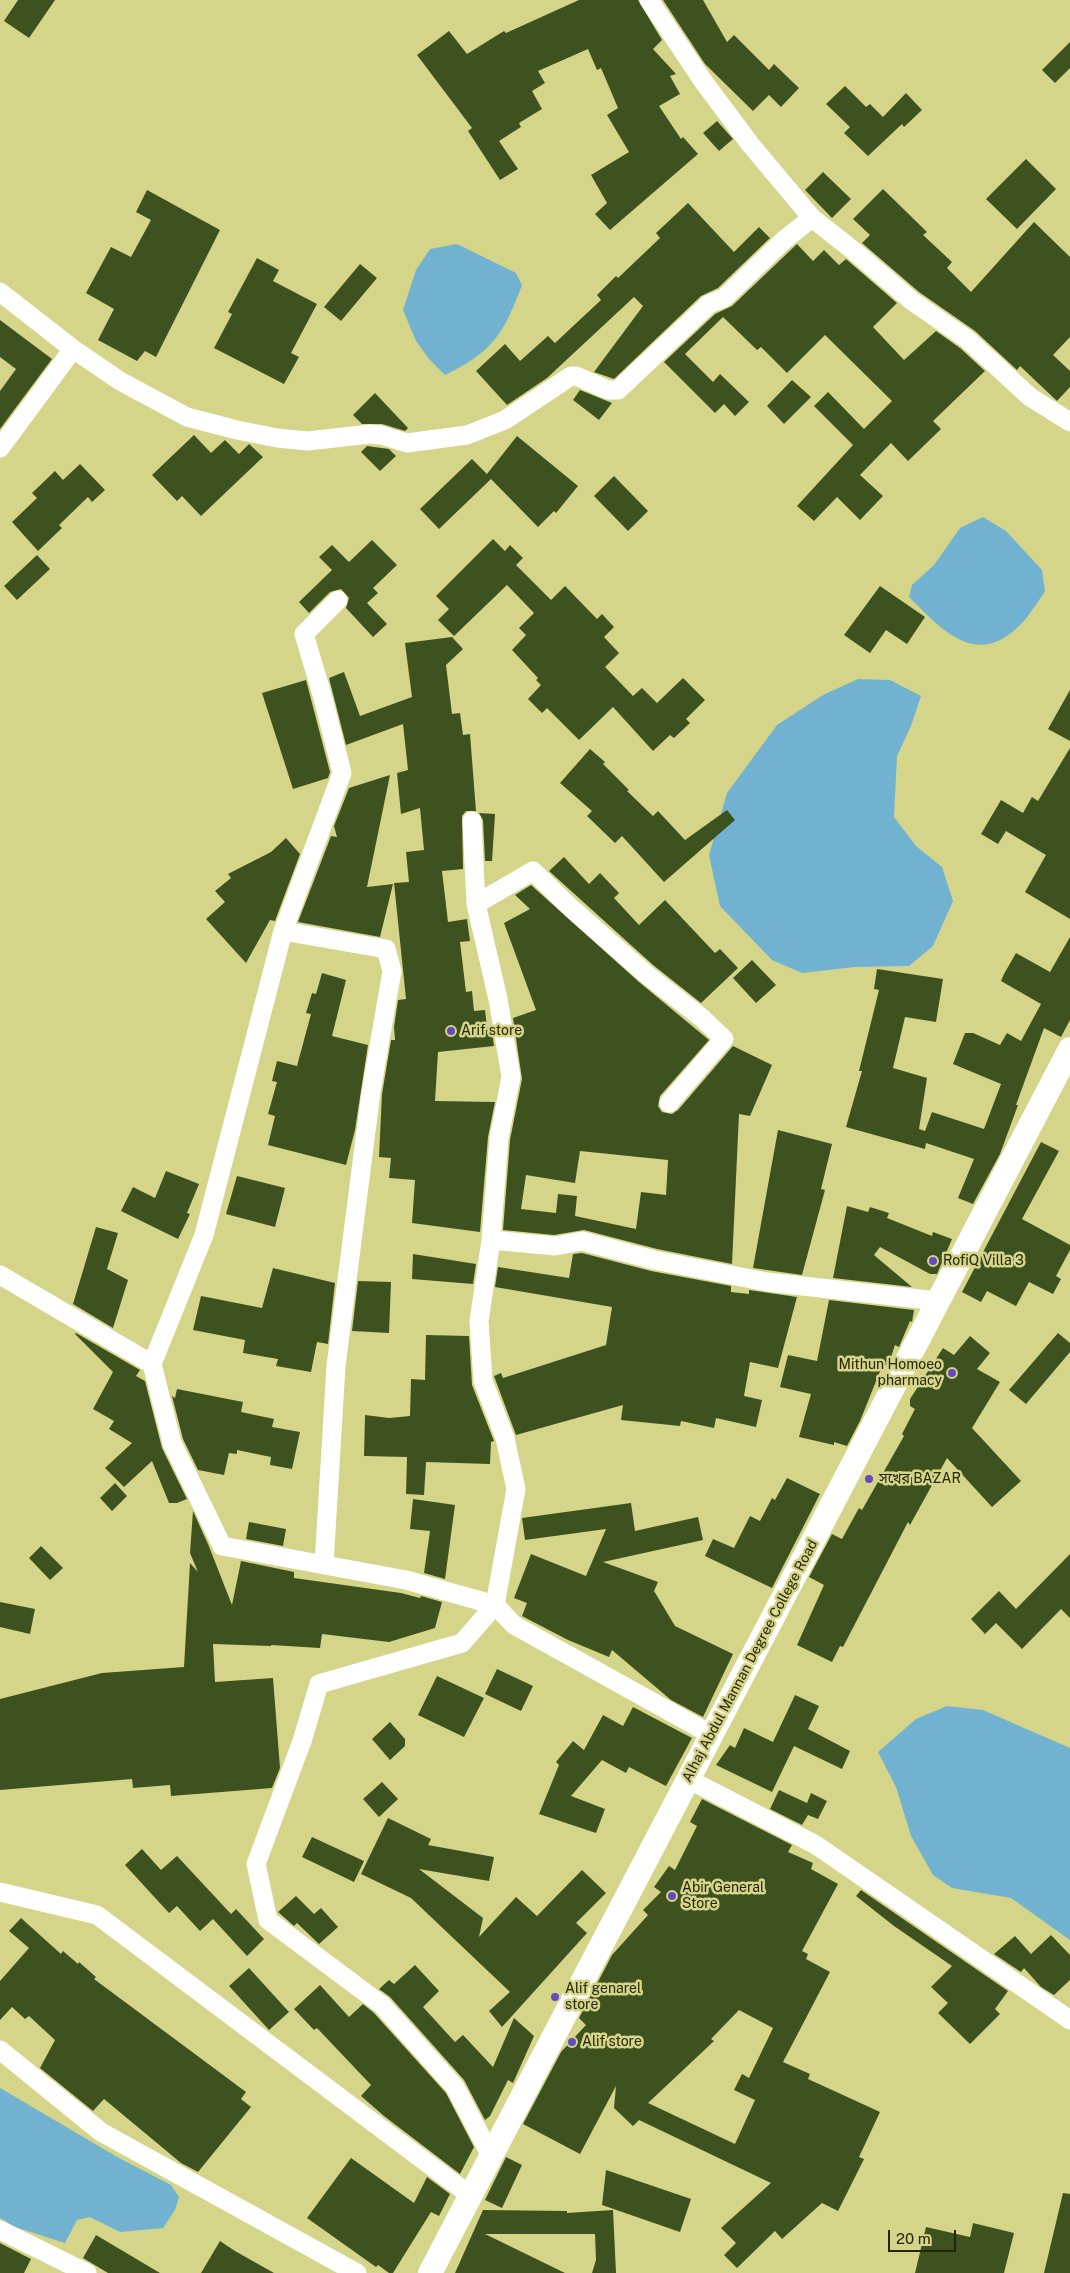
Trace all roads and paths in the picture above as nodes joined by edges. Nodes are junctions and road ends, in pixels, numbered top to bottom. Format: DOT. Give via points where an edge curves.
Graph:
graph roads {
  1 [pos="649,0"];
  2 [pos="812,218"];
  3 [pos="0,292"];
  4 [pos="73,349"];
  5 [pos="1070,422"];
  6 [pos="0,448"];
  7 [pos="338,600"];
  8 [pos="472,821"];
  9 [pos="476,904"];
  10 [pos="283,931"];
  11 [pos="1070,1049"];
  12 [pos="669,1102"];
  13 [pos="491,1240"];
  14 [pos="0,1275"];
  15 [pos="938,1301"];
  16 [pos="152,1364"];
  17 [pos="324,1565"];
  18 [pos="495,1605"];
  19 [pos="712,1735"];
  20 [pos="688,1780"];
  21 [pos="0,1892"];
  22 [pos="1070,2020"];
  23 [pos="0,2050"];
  24 [pos="491,2156"];
  25 [pos="470,2196"];
  26 [pos="0,2230"];
  27 [pos="87,2273"];
  28 [pos="357,2273"];
  29 [pos="430,2273"];
  1 -- 2 [label="street" via="702,81"];
  2 -- 4 [label="street" via="784,240 724,298 709,304 618,390 608,390 571,376 506,420 467,435 407,443 381,434 308,440 237,430 187,417 120,381"];
  2 -- 5 [label="street" via="912,301 967,339 1030,398"];
  3 -- 4 [label="street"];
  4 -- 6 [label="street"];
  7 -- 10 [label="street" via="304,634 342,774"];
  8 -- 9 [label="street"];
  9 -- 12 [label="street" via="533,871 646,974 724,1038"];
  9 -- 13 [label="street" via="498,999 511,1077 499,1138"];
  10 -- 16 [label="street" via="204,1235"];
  10 -- 17 [label="street" via="386,949 392,970 371,1092 336,1366"];
  11 -- 15 [label="street, Alhaj Abdul Mannan Degree College Road"];
  13 -- 15 [label="street" via="555,1246 582,1242 767,1282"];
  13 -- 18 [label="street" via="479,1321 484,1381 505,1438 516,1488"];
  14 -- 16 [label="street"];
  15 -- 19 [label="street, Alhaj Abdul Mannan Degree College Road"];
  16 -- 17 [label="street" via="172,1443 222,1546"];
  17 -- 18 [label="street" via="406,1580"];
  18 -- 19 [label="street" via="514,1625"];
  18 -- 24 [label="street" via="462,1644 319,1684 302,1741 256,1864 268,1920 382,2005 455,2087"];
  19 -- 20 [label="street, Alhaj Abdul Mannan Degree College Road"];
  20 -- 22 [label="street" via="816,1845"];
  20 -- 24 [label="street, Alhaj Abdul Mannan Degree College Road"];
  21 -- 25 [label="street" via="97,1915"];
  23 -- 28 [label="street" via="101,2132"];
  24 -- 25 [label="street, Alhaj Abdul Mannan Degree College Road"];
  25 -- 29 [label="street, Alhaj Abdul Mannan Degree College Road"];
  26 -- 27 [label="street"];
}
